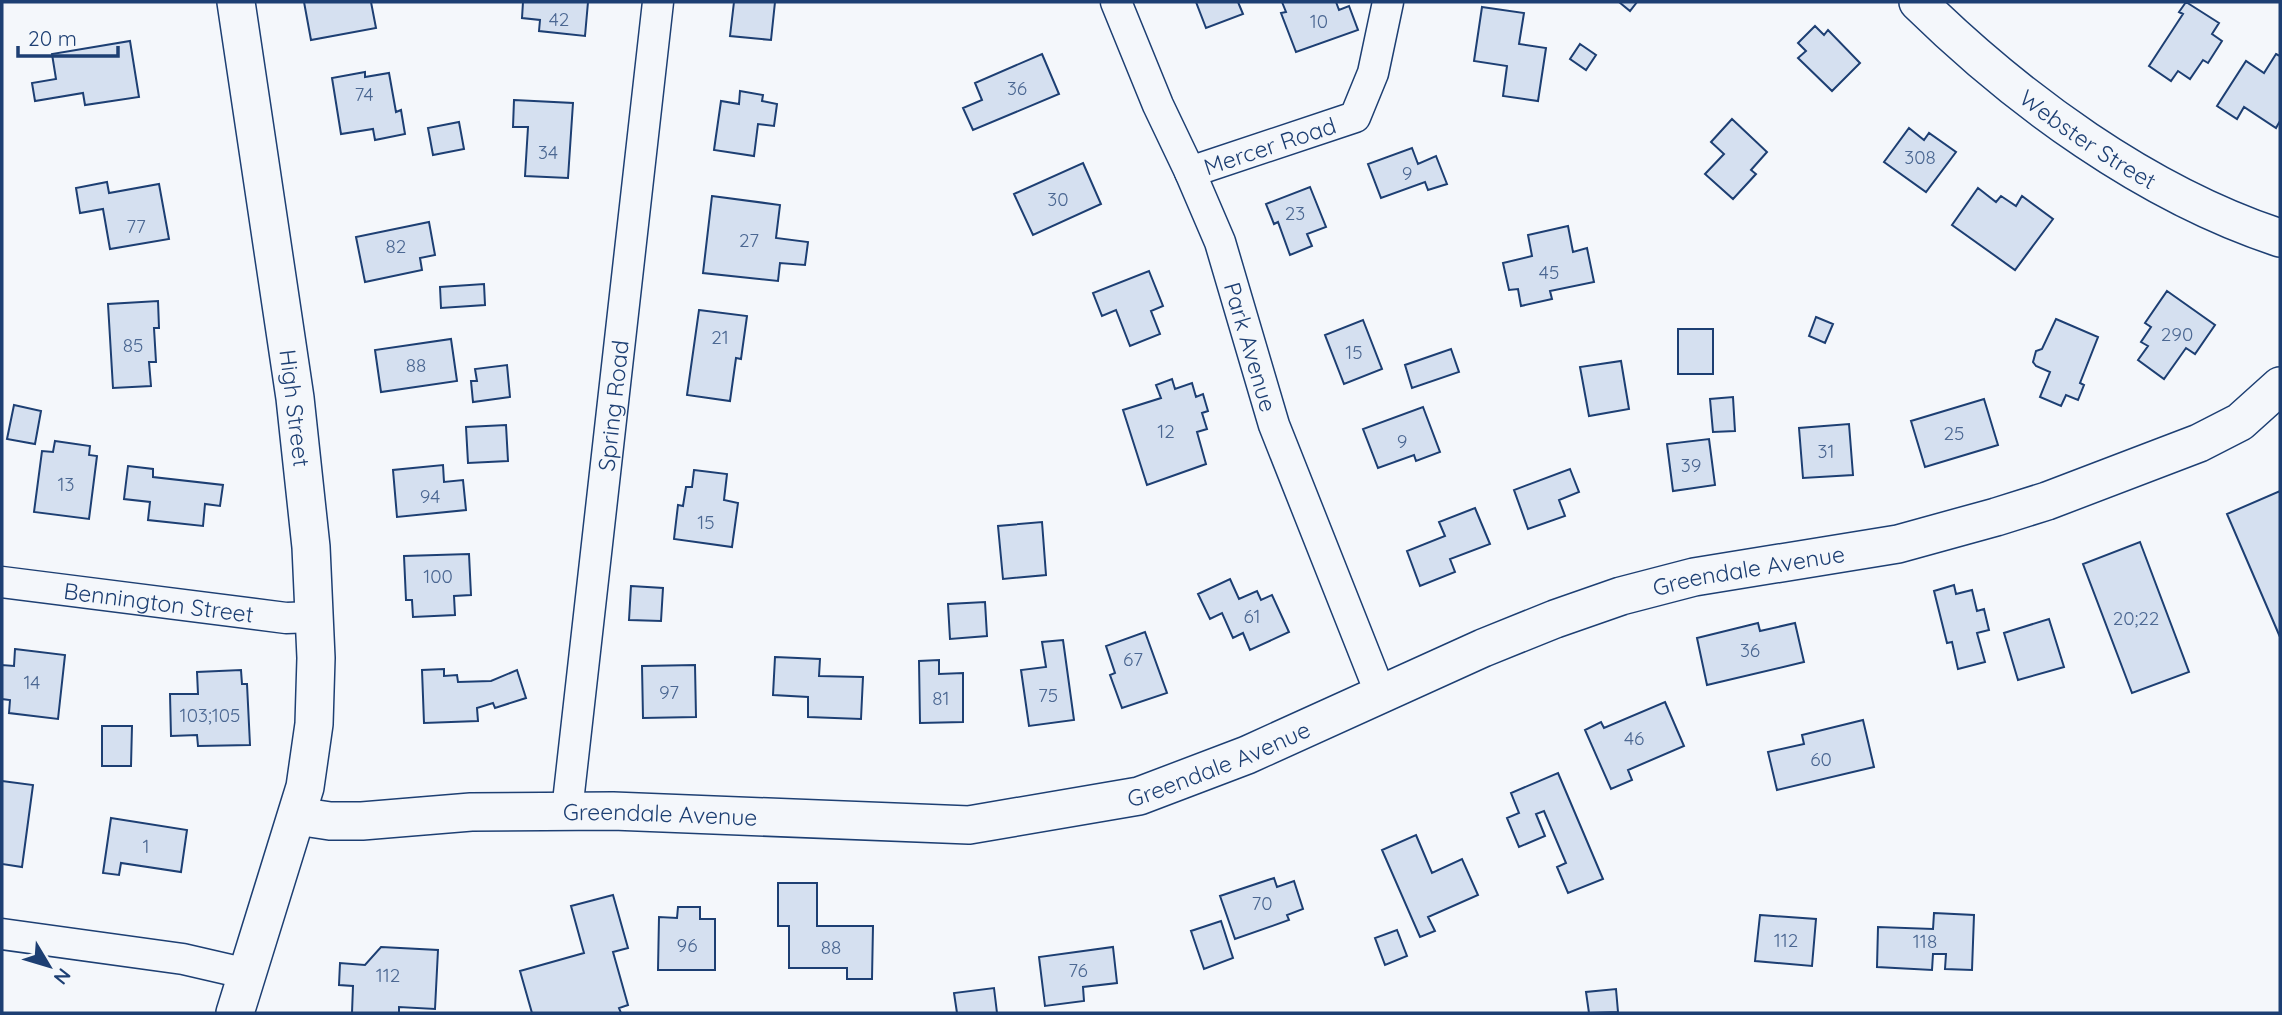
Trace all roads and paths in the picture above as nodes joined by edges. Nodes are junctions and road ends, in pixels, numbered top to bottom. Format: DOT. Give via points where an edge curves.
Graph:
graph roads {
  1 [pos="236,2"];
  2 [pos="659,2"];
  3 [pos="1116,2"];
  4 [pos="1388,2"];
  5 [pos="1918,2"];
  6 [pos="1191,172"];
  7 [pos="2280,238"];
  8 [pos="2280,386"];
  9 [pos="2,582"];
  10 [pos="316,617"];
  11 [pos="1381,695"];
  12 [pos="567,811"];
  13 [pos="297,816"];
  14 [pos="2,934"];
  15 [pos="248,974"];
  16 [pos="235,1013"];
  1 -- 10 [label="street, High Street" via="295,398"];
  2 -- 12 [label="street, Spring Road"];
  3 -- 6 [label="street, Park Avenue"];
  4 -- 6 [label="street, Mercer Road" via="1373,73 1355,117"];
  5 -- 7 [label="street, Webster Street" via="1990,66 2102,152 2188,201"];
  6 -- 11 [label="street, Park Avenue" via="1220,242 1274,425"];
  8 -- 11 [label="street, Greendale Avenue" via="2241,422 2199,443 2047,501 1898,544 1694,577 1621,596 1555,619"];
  9 -- 10 [label="street, Bennington Street" via="286,618"];
  10 -- 13 [label="street, High Street" via="314,723"];
  11 -- 12 [label="street, Greendale Avenue" via="1247,755 1139,796 969,825"];
  12 -- 13 [label="street, Greendale Avenue" via="362,821"];
  13 -- 15 [label="street"];
  14 -- 15 [label="street" via="183,959"];
  15 -- 16 [label="street"];
}
